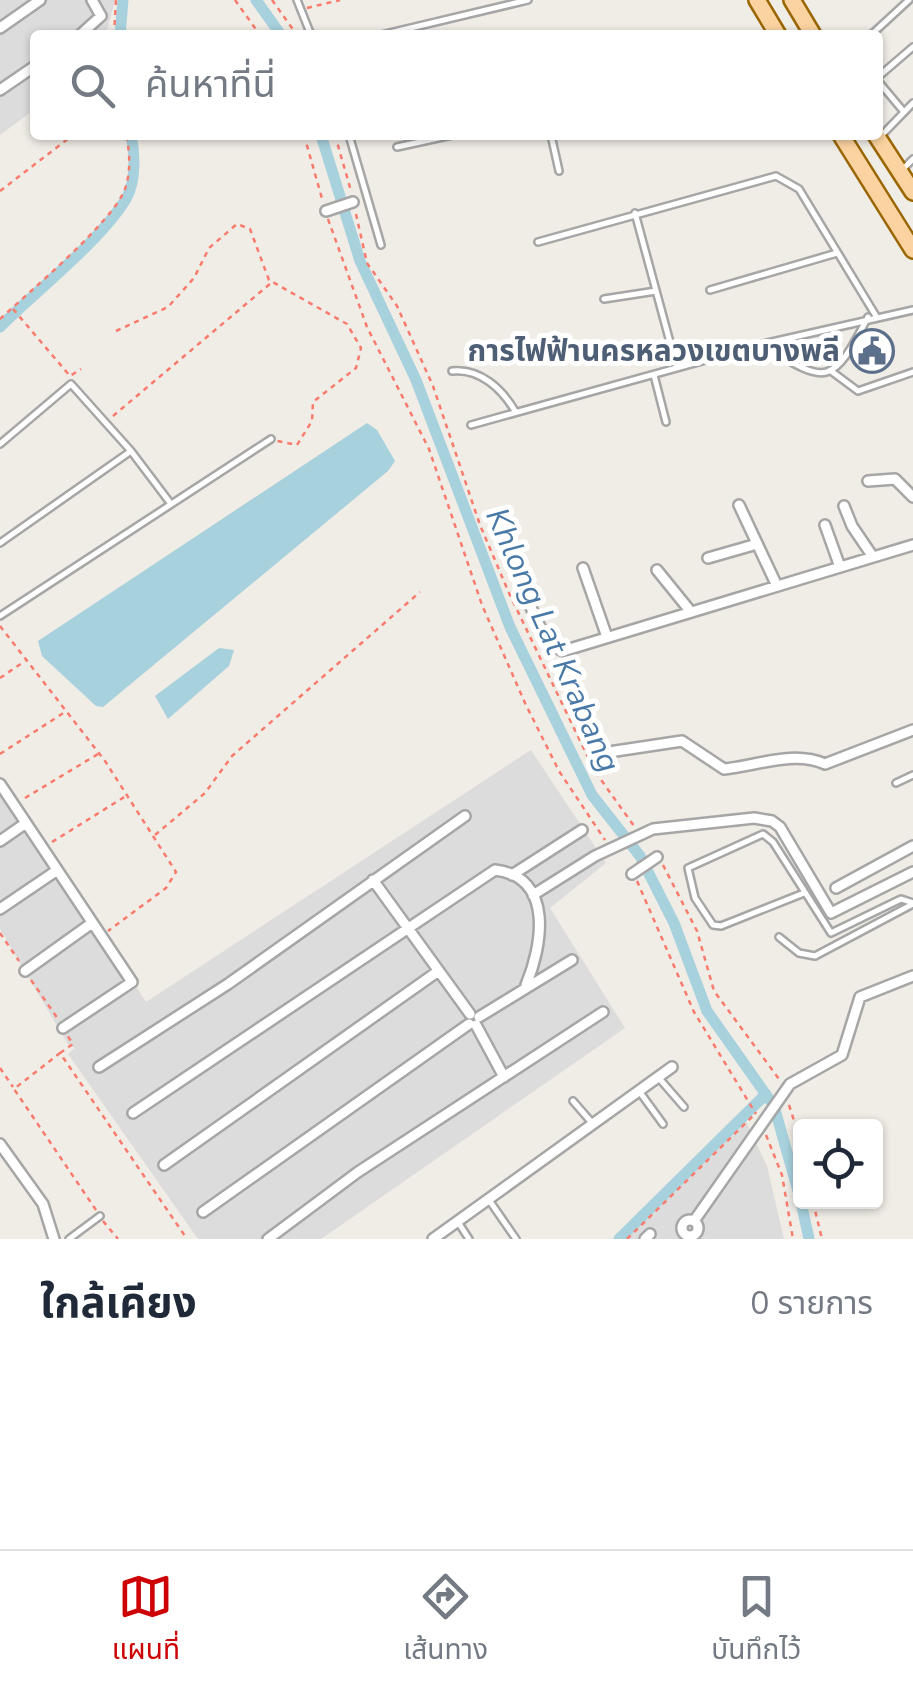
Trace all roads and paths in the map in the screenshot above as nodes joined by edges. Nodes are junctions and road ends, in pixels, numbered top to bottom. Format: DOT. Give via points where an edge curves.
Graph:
graph roads {
  1 [pos="40,0"];
  2 [pos="92,0"];
  3 [pos="116,0"];
  4 [pos="236,0"];
  5 [pos="272,0"];
  6 [pos="296,0"];
  7 [pos="340,0"];
  8 [pos="528,0"];
  9 [pos="757,0"];
  10 [pos="792,0"];
  11 [pos="909,0"];
  12 [pos="300,9"];
  13 [pos="0,28"];
  14 [pos="86,30"];
  15 [pos="114,30"];
  16 [pos="257,30"];
  17 [pos="293,30"];
  18 [pos="309,30"];
  19 [pos="402,30"];
  20 [pos="775,30"];
  21 [pos="810,30"];
  22 [pos="876,30"];
  23 [pos="913,47"];
  24 [pos="30,69"];
  25 [pos="883,74"];
  26 [pos="2,85"];
  27 [pos="883,85"];
  28 [pos="913,104"];
  29 [pos="904,112"];
  30 [pos="883,132"];
  31 [pos="66,140"];
  32 [pos="127,140"];
  33 [pos="305,140"];
  34 [pos="350,140"];
  35 [pos="429,140"];
  36 [pos="553,140"];
  37 [pos="844,140"];
  38 [pos="880,140"];
  39 [pos="397,147"];
  40 [pos="913,159"];
  41 [pos="559,171"];
  42 [pos="900,172"];
  43 [pos="0,191"];
  44 [pos="913,192"];
  45 [pos="353,202"];
  46 [pos="326,211"];
  47 [pos="635,213"];
  48 [pos="538,242"];
  49 [pos="381,245"];
  50 [pos="913,250"];
  51 [pos="837,253"];
  52 [pos="272,282"];
  53 [pos="710,290"];
  54 [pos="656,291"];
  55 [pos="604,299"];
  56 [pos="12,308"];
  57 [pos="912,313"];
  58 [pos="872,317"];
  59 [pos="0,320"];
  60 [pos="116,331"];
  61 [pos="764,344"];
  62 [pos="677,368"];
  63 [pos="81,369"];
  64 [pos="452,371"];
  65 [pos="830,371"];
  66 [pos="913,372"];
  67 [pos="654,375"];
  68 [pos="515,412"];
  69 [pos="113,416"];
  70 [pos="666,422"];
  71 [pos="471,424"];
  72 [pos="271,439"];
  73 [pos="0,444"];
  74 [pos="131,451"];
  75 [pos="868,481"];
  76 [pos="913,497"];
  77 [pos="172,504"];
  78 [pos="739,505"];
  79 [pos="844,506"];
  80 [pos="825,525"];
  81 [pos="0,542"];
  82 [pos="757,544"];
  83 [pos="913,545"];
  84 [pos="874,557"];
  85 [pos="708,558"];
  86 [pos="840,567"];
  87 [pos="583,568"];
  88 [pos="658,570"];
  89 [pos="777,586"];
  90 [pos="420,592"];
  91 [pos="528,602"];
  92 [pos="691,612"];
  93 [pos="0,616"];
  94 [pos="0,626"];
  95 [pos="607,637"];
  96 [pos="27,661"];
  97 [pos="0,678"];
  98 [pos="66,712"];
  99 [pos="913,730"];
  100 [pos="609,752"];
  101 [pos="99,753"];
  102 [pos="0,754"];
  103 [pos="913,775"];
  104 [pos="896,783"];
  105 [pos="0,784"];
  106 [pos="127,795"];
  107 [pos="25,798"];
  108 [pos="465,816"];
  109 [pos="26,822"];
  110 [pos="582,830"];
  111 [pos="153,836"];
  112 [pos="0,840"];
  113 [pos="51,842"];
  114 [pos="607,843"];
  115 [pos="913,846"];
  116 [pos="656,858"];
  117 [pos="56,871"];
  118 [pos="913,872"];
  119 [pos="633,873"];
  120 [pos="512,875"];
  121 [pos="373,880"];
  122 [pos="836,888"];
  123 [pos="804,892"];
  124 [pos="533,894"];
  125 [pos="913,903"];
  126 [pos="0,910"];
  127 [pos="92,923"];
  128 [pos="407,930"];
  129 [pos="0,934"];
  130 [pos="100,936"];
  131 [pos="779,938"];
  132 [pos="572,960"];
  133 [pos="25,971"];
  134 [pos="437,972"];
  135 [pos="913,976"];
  136 [pos="526,986"];
  137 [pos="603,1012"];
  138 [pos="474,1020"];
  139 [pos="63,1028"];
  140 [pos="60,1052"];
  141 [pos="98,1067"];
  142 [pos="672,1067"];
  143 [pos="0,1068"];
  144 [pos="658,1077"];
  145 [pos="504,1078"];
  146 [pos="14,1089"];
  147 [pos="639,1091"];
  148 [pos="573,1101"];
  149 [pos="684,1107"];
  150 [pos="133,1113"];
  151 [pos="593,1124"];
  152 [pos="663,1124"];
  153 [pos="760,1132"];
  154 [pos="0,1144"];
  155 [pos="164,1164"];
  156 [pos="489,1200"];
  157 [pos="815,1209"];
  158 [pos="203,1212"];
  159 [pos="100,1216"];
  160 [pos="458,1222"];
  161 [pos="694,1233"];
  162 [pos="54,1239"];
  163 [pos="68,1239"];
  164 [pos="118,1239"];
  165 [pos="188,1239"];
  166 [pos="268,1239"];
  167 [pos="434,1239"];
  168 [pos="469,1239"];
  169 [pos="516,1239"];
  170 [pos="627,1239"];
  171 [pos="793,1239"];
  172 [pos="822,1239"];
  1 -- 13 [label="street"];
  2 -- 14 [label="street" via="102,16"];
  3 -- 15 [label="path"];
  4 -- 16 [label="path"];
  5 -- 17 [label="path"];
  6 -- 12 [label="lane"];
  7 -- 12 [label="path"];
  8 -- 19 [label="lane"];
  9 -- 20 [label="main road"];
  10 -- 21 [label="main road"];
  11 -- 22 [label="lane"];
  12 -- 18 [label="lane"];
  23 -- 25 [label="lane"];
  24 -- 26 [label="street"];
  27 -- 29 [label="lane"];
  28 -- 29 [label="lane"];
  29 -- 30 [label="lane"];
  31 -- 43 [label="path"];
  32 -- 56 [label="path" via="125,192"];
  33 -- 46 [label="path"];
  34 -- 49 [label="lane"];
  35 -- 39 [label="lane"];
  36 -- 41 [label="lane"];
  37 -- 50 [label="main road"];
  38 -- 42 [label="main road"];
  40 -- 42 [label="lane"];
  42 -- 44 [label="main road"];
  45 -- 46 [label="street"];
  46 -- 114 [label="path" via="367,326 429,449 482,605 525,703"];
  47 -- 48 [label="lane"];
  47 -- 51 [label="lane" via="776,176 799,189"];
  47 -- 54 [label="lane"];
  51 -- 53 [label="lane"];
  51 -- 58 [label="lane"];
  52 -- 60 [label="path" via="250,229 237,224 209,248 194,278 168,306"];
  52 -- 69 [label="path"];
  52 -- 72 [label="path" via="347,324 361,348 356,368 312,402 312,421 297,445"];
  54 -- 55 [label="lane"];
  54 -- 62 [label="lane"];
  56 -- 59 [label="path"];
  56 -- 63 [label="path" via="70,376"];
  57 -- 58 [label="lane"];
  58 -- 61 [label="lane"];
  58 -- 65 [label="lane" via="844,363"];
  61 -- 62 [label="lane"];
  61 -- 65 [label="lane" via="807,372"];
  62 -- 67 [label="lane"];
  64 -- 68 [label="lane" via="480,376"];
  65 -- 66 [label="lane" via="858,391"];
  67 -- 68 [label="lane"];
  67 -- 70 [label="lane"];
  68 -- 71 [label="lane"];
  72 -- 77 [label="lane"];
  73 -- 74 [label="lane" via="72,384"];
  74 -- 77 [label="lane"];
  74 -- 81 [label="lane"];
  75 -- 76 [label="street" via="894,479"];
  77 -- 93 [label="lane"];
  78 -- 82 [label="street"];
  79 -- 84 [label="street"];
  80 -- 86 [label="street"];
  82 -- 85 [label="street"];
  82 -- 89 [label="street"];
  83 -- 84 [label="street"];
  84 -- 86 [label="street"];
  86 -- 89 [label="street"];
  87 -- 95 [label="street"];
  88 -- 92 [label="street"];
  89 -- 92 [label="street"];
  90 -- 111 [label="path" via="232,756 205,793"];
  91 -- 95 [label="street" via="557,650"];
  92 -- 95 [label="street"];
  94 -- 96 [label="path"];
  96 -- 97 [label="path"];
  96 -- 98 [label="path"];
  98 -- 101 [label="path"];
  98 -- 102 [label="path"];
  99 -- 100 [label="street" via="825,764 766,760 724,769 676,741"];
  101 -- 106 [label="path"];
  101 -- 107 [label="path"];
  103 -- 104 [label="lane"];
  105 -- 109 [label="street"];
  106 -- 111 [label="path"];
  106 -- 113 [label="path"];
  108 -- 121 [label="street"];
  109 -- 112 [label="street"];
  109 -- 117 [label="street"];
  110 -- 120 [label="street"];
  111 -- 130 [label="path" via="176,872 166,888"];
  115 -- 122 [label="street"];
  116 -- 119 [label="street"];
  117 -- 126 [label="street"];
  117 -- 127 [label="street"];
  118 -- 124 [label="street" via="831,914 772,820 754,818 653,829"];
  119 -- 170 [label="path" via="694,1012 756,1114"];
  120 -- 124 [label="street"];
  120 -- 128 [label="street" via="484,874"];
  121 -- 128 [label="street"];
  121 -- 141 [label="street"];
  123 -- 123 [label="lane" via="763,834 688,868 695,898 713,925"];
  123 -- 125 [label="lane" via="834,934 901,899"];
  124 -- 136 [label="street" via="542,927"];
  125 -- 131 [label="lane" via="815,956"];
  127 -- 130 [label="street"];
  127 -- 133 [label="street"];
  128 -- 134 [label="street"];
  128 -- 150 [label="street"];
  129 -- 133 [label="path"];
  130 -- 139 [label="street" via="132,982"];
  132 -- 136 [label="street"];
  133 -- 139 [label="path"];
  134 -- 138 [label="street"];
  134 -- 155 [label="street"];
  135 -- 153 [label="street" via="860,997 842,1055 790,1084"];
  136 -- 138 [label="street"];
  137 -- 145 [label="street"];
  138 -- 145 [label="street"];
  138 -- 158 [label="street"];
  139 -- 140 [label="path" via="73,1044"];
  140 -- 146 [label="path"];
  140 -- 165 [label="path"];
  142 -- 144 [label="street"];
  143 -- 146 [label="path"];
  144 -- 147 [label="street"];
  144 -- 149 [label="lane"];
  145 -- 166 [label="street"];
  146 -- 159 [label="path"];
  147 -- 151 [label="street"];
  147 -- 152 [label="lane"];
  148 -- 151 [label="lane"];
  151 -- 156 [label="street"];
  153 -- 161 [label="street"];
  153 -- 171 [label="path" via="782,1175"];
  154 -- 162 [label="street" via="43,1204"];
  156 -- 160 [label="street"];
  156 -- 169 [label="lane"];
  157 -- 172 [label="path"];
  159 -- 163 [label="lane"];
  159 -- 164 [label="path"];
  160 -- 167 [label="street"];
  160 -- 168 [label="lane"];
}
